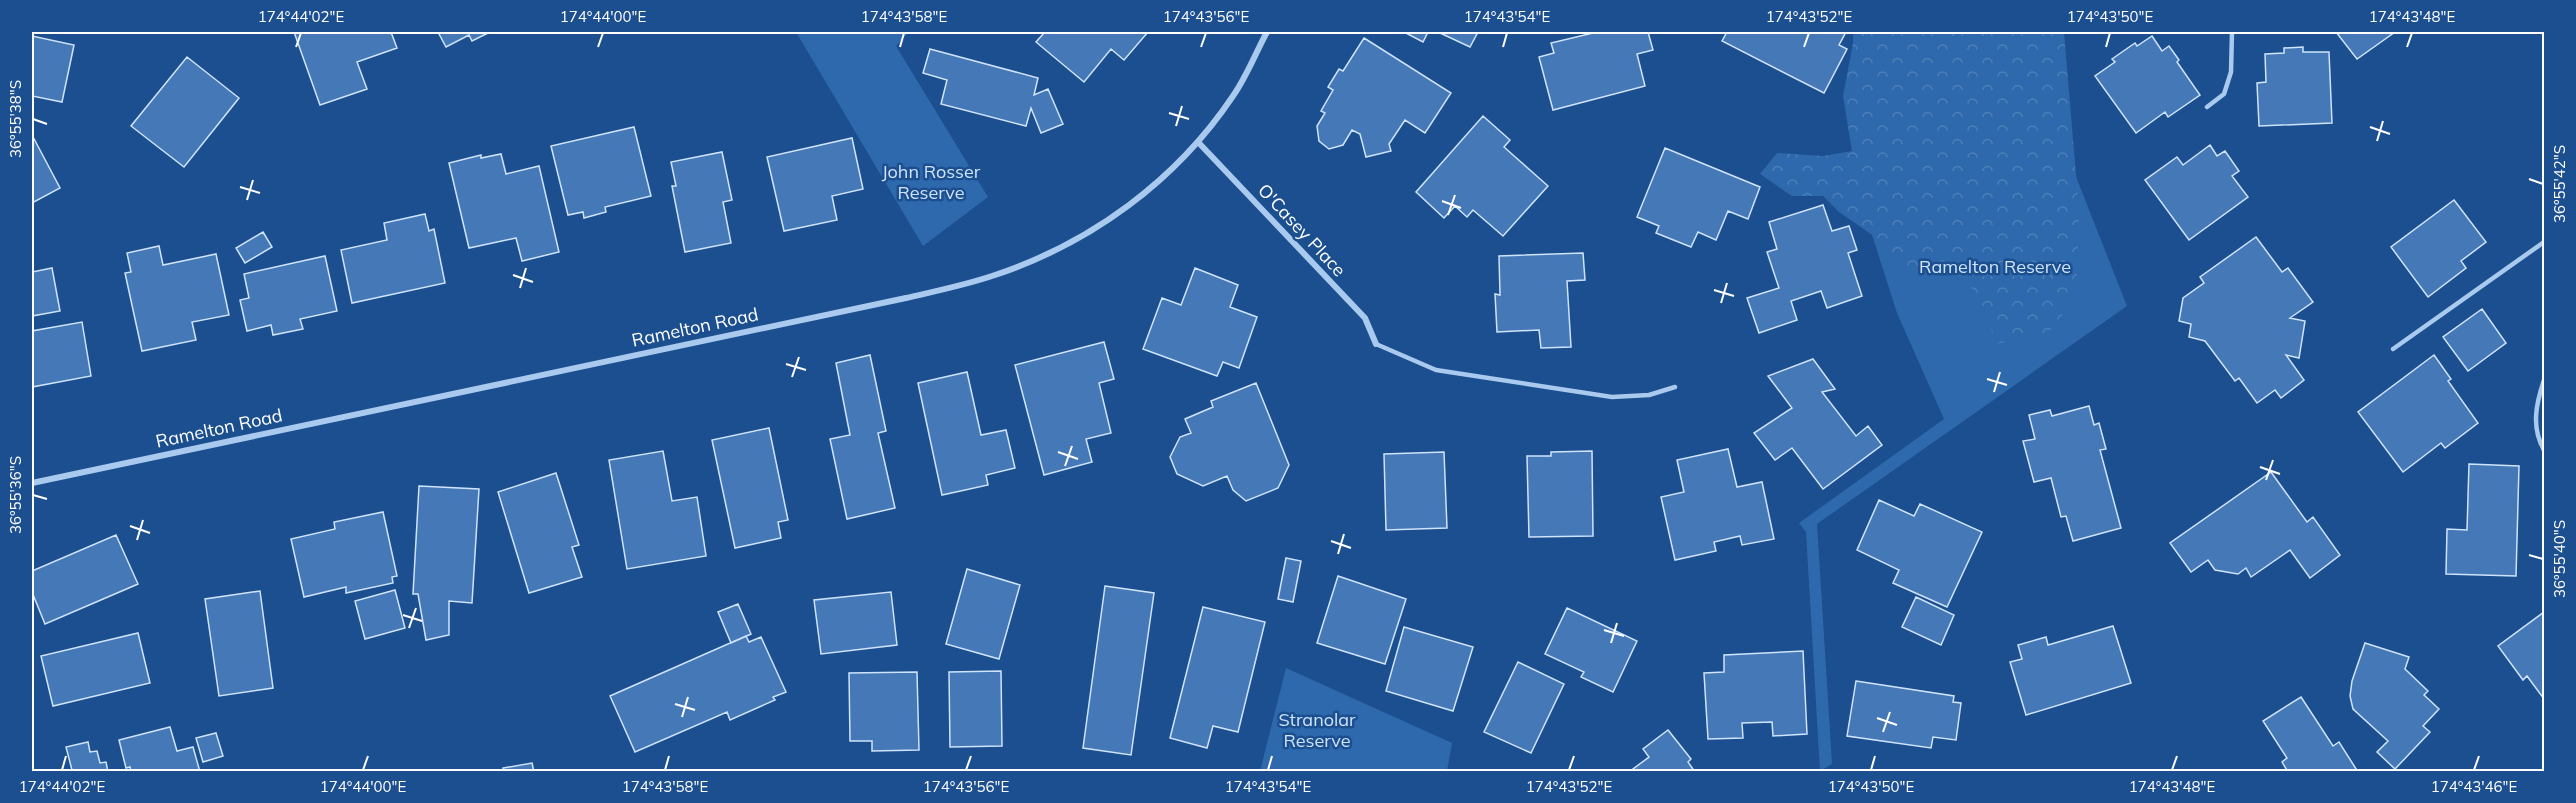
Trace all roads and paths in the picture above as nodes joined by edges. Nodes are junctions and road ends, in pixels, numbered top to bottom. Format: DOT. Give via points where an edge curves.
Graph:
graph roads {
  1 [pos="1267,32"];
  2 [pos="2232,32"];
  3 [pos="2207,107"];
  4 [pos="1198,142"];
  5 [pos="2544,242"];
  6 [pos="1376,344"];
  7 [pos="2393,349"];
  8 [pos="2544,380"];
  9 [pos="1676,387"];
  10 [pos="2544,450"];
  11 [pos="32,483"];
  1 -- 4 [label="street, Ramelton Road" via="1234,95"];
  2 -- 3 [label="lane" via="2232,72 2224,94"];
  4 -- 6 [label="street, O'Casey Place" via="1365,318"];
  4 -- 11 [label="street, Ramelton Road" via="1160,180 1096,228 1056,251 992,276 895,300"];
  5 -- 7 [label="lane"];
  6 -- 9 [label="lane" via="1436,370 1612,397 1649,395"];
  8 -- 10 [label="lane" via="2536,417 2537,434"];
}
